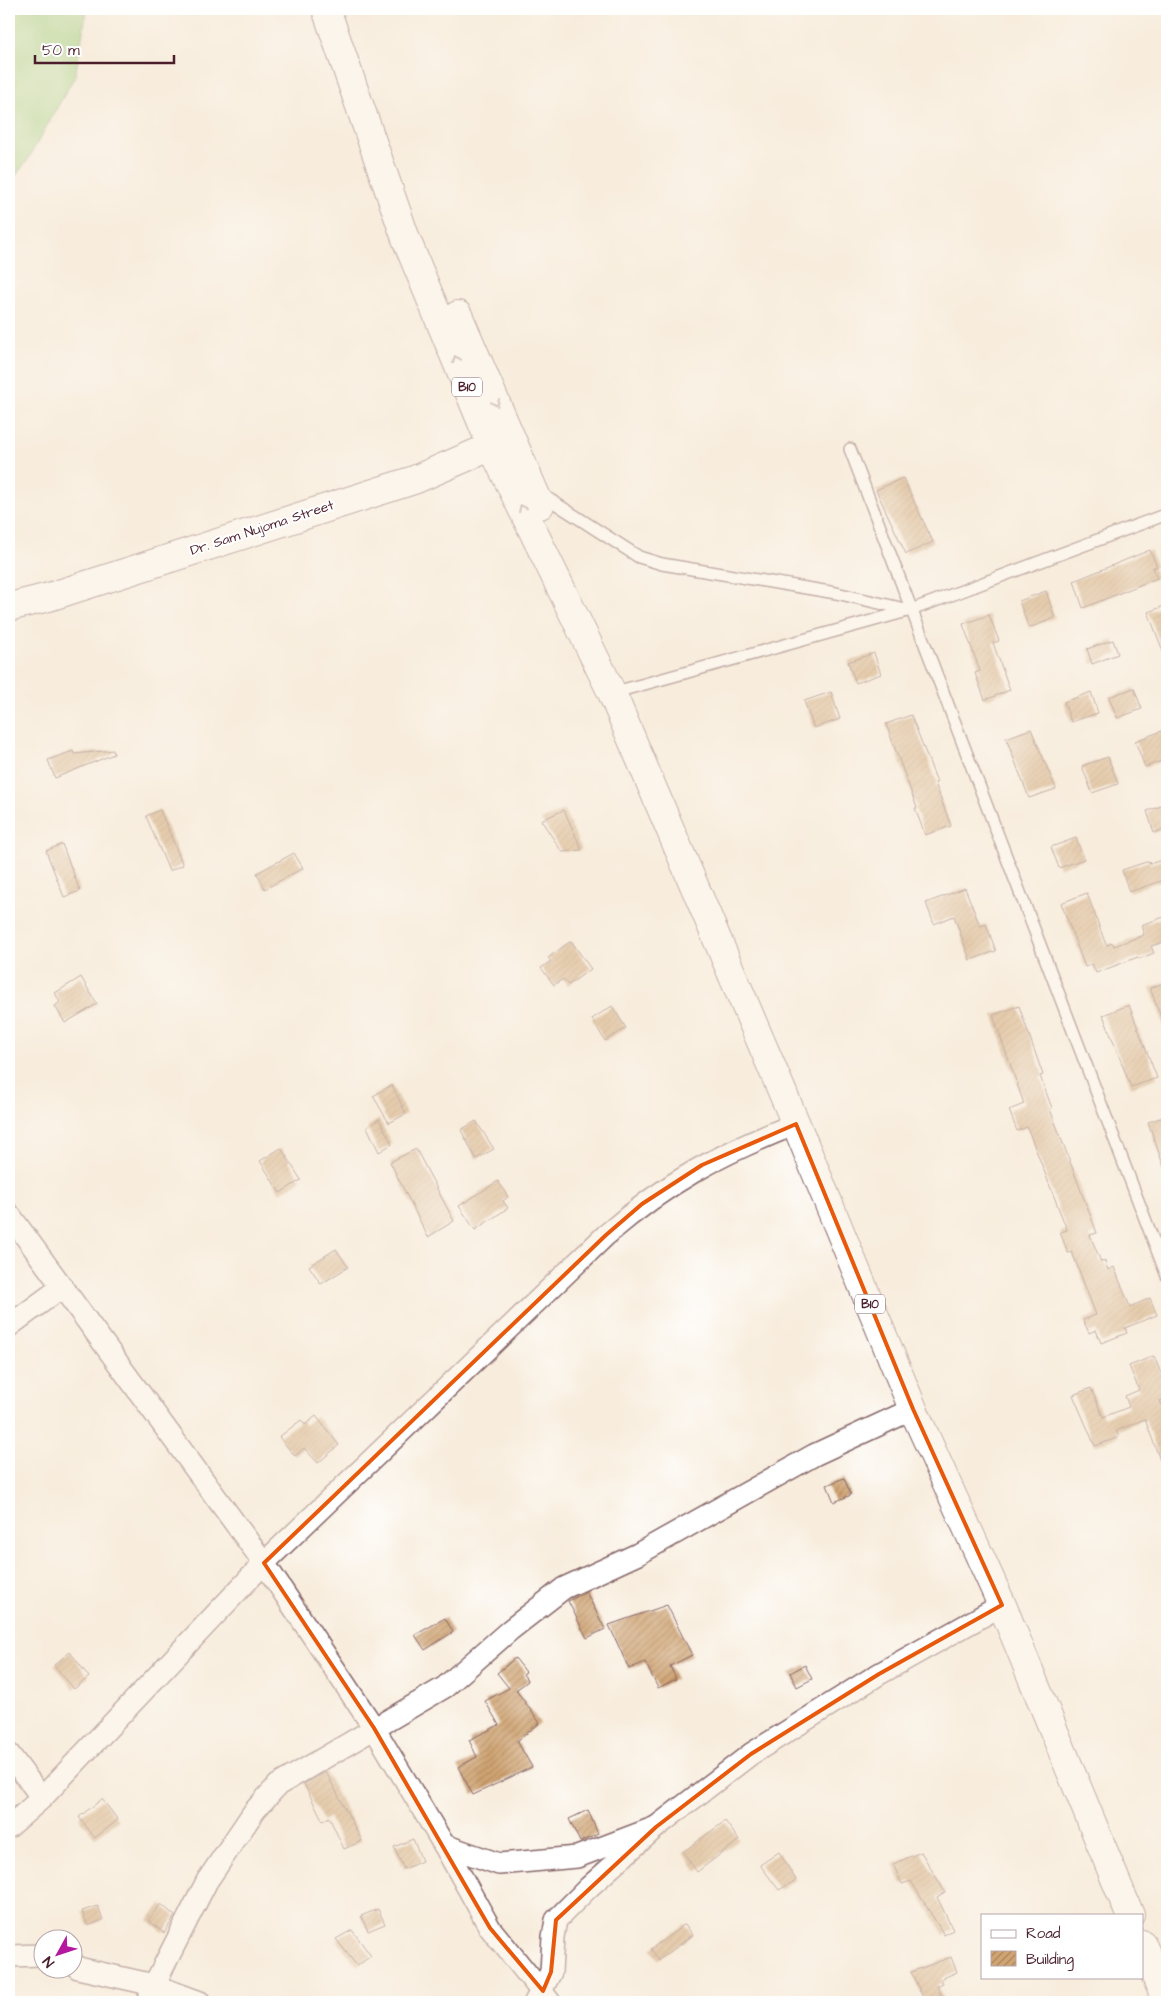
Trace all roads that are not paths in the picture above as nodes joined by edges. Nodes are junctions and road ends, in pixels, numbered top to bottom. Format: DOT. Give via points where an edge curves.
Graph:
graph roads {
  1 [pos="326,9"];
  2 [pos="501,442"];
  3 [pos="850,450"];
  4 [pos="533,488"];
  5 [pos="1167,514"];
  6 [pos="9,607"];
  7 [pos="911,610"];
  8 [pos="612,693"];
  9 [pos="796,1124"];
  10 [pos="9,1214"];
  11 [pos="1167,1276"];
  12 [pos="62,1287"];
  13 [pos="9,1326"];
  14 [pos="913,1409"];
  15 [pos="264,1563"];
  16 [pos="1002,1605"];
  17 [pos="374,1728"];
  18 [pos="9,1754"];
  19 [pos="42,1798"];
  20 [pos="9,1827"];
  21 [pos="656,1827"];
  22 [pos="444,1845"];
  23 [pos="1130,1914"];
  24 [pos="1144,1949"];
  25 [pos="32,1955"];
  26 [pos="9,1956"];
  27 [pos="82,1969"];
  28 [pos="151,1994"];
  29 [pos="543,1999"];
  30 [pos="200,2002"];
  31 [pos="1166,2002"];
  1 -- 2 [label="main road, B10" via="348,71 422,232"];
  2 -- 4 [label="main road, B10"];
  2 -- 6 [label="main road, Dr. Sam Nujoma Street" via="414,480"];
  8 -- 2 [label="main road, B10, one-way"];
  3 -- 7 [label="lane"];
  4 -- 7 [label="lane" via="639,557"];
  4 -- 8 [label="main road, B10" via="575,586"];
  5 -- 7 [label="lane"];
  7 -- 8 [label="lane"];
  7 -- 11 [label="lane"];
  8 -- 9 [label="main road, B10"];
  9 -- 14 [label="main road, B10"];
  9 -- 15 [label="street" via="748,1142 702,1165 642,1204"];
  10 -- 12 [label="street"];
  12 -- 13 [label="street"];
  12 -- 15 [label="street"];
  14 -- 16 [label="main road, B10"];
  14 -- 17 [label="street" via="814,1455 638,1554 564,1588 445,1687"];
  15 -- 17 [label="street"];
  15 -- 19 [label="street"];
  16 -- 21 [label="street" via="879,1674 752,1754"];
  16 -- 23 [label="main road, B10"];
  17 -- 22 [label="street"];
  17 -- 28 [label="street" via="278,1785 254,1810 207,1881"];
  18 -- 19 [label="street"];
  19 -- 20 [label="street"];
  21 -- 22 [label="street" via="577,1857 499,1864"];
  21 -- 29 [label="street" via="556,1920 551,1972"];
  22 -- 29 [label="street" via="490,1928"];
  24 -- 31 [label="main road"];
  25 -- 26 [label="street"];
  27 -- 28 [label="street"];
  28 -- 30 [label="street"];
}
